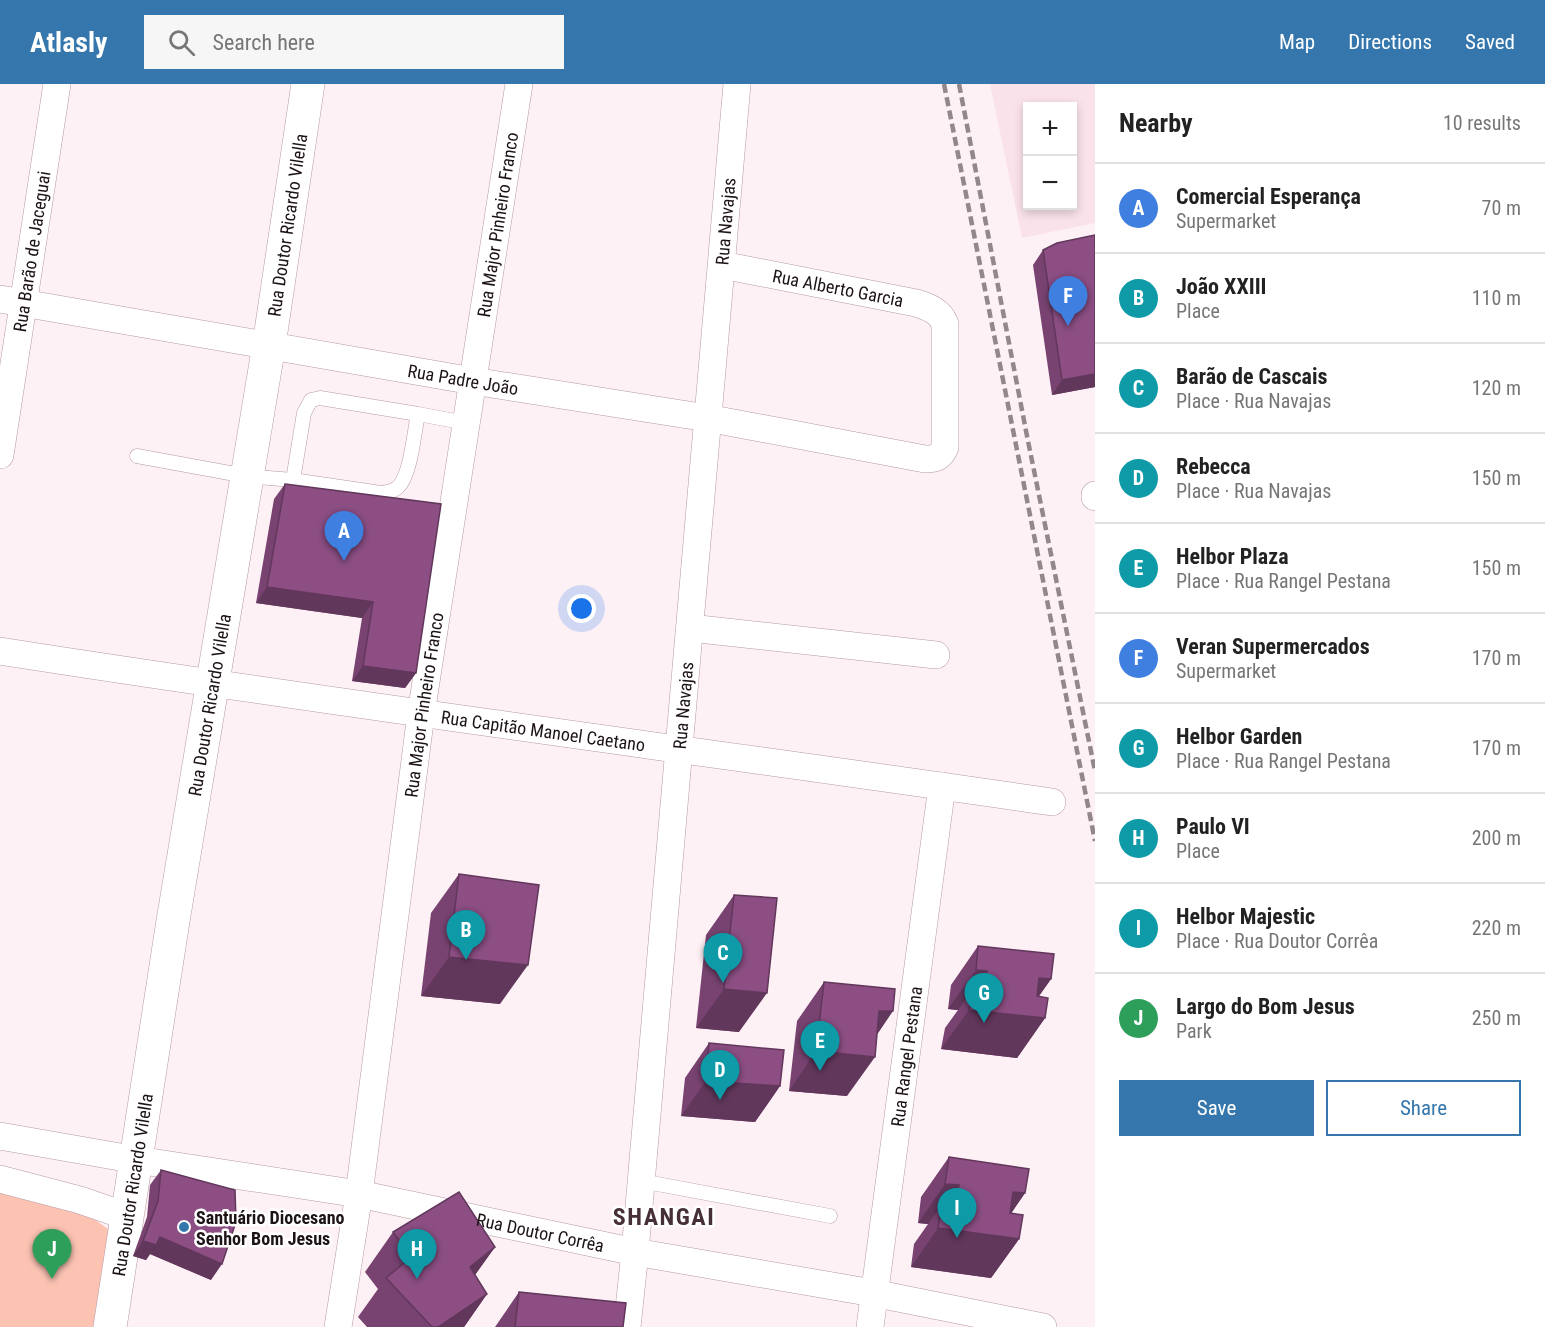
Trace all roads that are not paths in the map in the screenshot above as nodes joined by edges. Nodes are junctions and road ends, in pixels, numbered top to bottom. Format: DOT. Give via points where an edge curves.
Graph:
graph roads {
  1 [pos="57,84"];
  2 [pos="308,84"];
  3 [pos="519,84"];
  4 [pos="737,84"];
  5 [pos="722,265"];
  6 [pos="11,301"];
  7 [pos="269,345"];
  8 [pos="472,381"];
  9 [pos="417,414"];
  10 [pos="707,418"];
  11 [pos="466,423"];
  12 [pos="0,454"];
  13 [pos="137,456"];
  14 [pos="925,459"];
  15 [pos="246,476"];
  16 [pos="293,480"];
  17 [pos="690,628"];
  18 [pos="0,651"];
  19 [pos="936,655"];
  20 [pos="213,685"];
  21 [pos="421,714"];
  22 [pos="679,748"];
  23 [pos="942,786"];
  24 [pos="1052,802"];
  25 [pos="0,1136"];
  26 [pos="137,1160"];
  27 [pos="0,1179"];
  28 [pos="641,1180"];
  29 [pos="359,1194"];
  30 [pos="126,1216"];
  31 [pos="830,1216"];
  32 [pos="635,1252"];
  33 [pos="873,1293"];
  34 [pos="110,1327"];
  35 [pos="338,1327"];
  36 [pos="627,1327"];
  37 [pos="870,1327"];
  38 [pos="1043,1327"];
  1 -- 6 [label="street, Rua Barão de Jaceguai"];
  2 -- 7 [label="street, Rua Doutor Ricardo Vilella"];
  3 -- 8 [label="street, Rua Major Pinheiro Franco"];
  4 -- 5 [label="street, Rua Navajas"];
  5 -- 10 [label="street, Rua Navajas"];
  5 -- 14 [label="street, Rua Alberto Garcia" via="916,303 942,316 945,447 942,455"];
  6 -- 7 [label="street, Rua Padre João"];
  6 -- 12 [label="street, Rua Barão de Jaceguai"];
  7 -- 8 [label="street, Rua Padre João"];
  7 -- 15 [label="street, Rua Doutor Ricardo Vilella"];
  8 -- 10 [label="street, Rua Padre João"];
  8 -- 11 [label="street, Rua Major Pinheiro Franco"];
  9 -- 11 [label="lane"];
  9 -- 16 [label="lane" via="405,477 391,492"];
  9 -- 16 [label="lane" via="320,398 311,400 304,413"];
  10 -- 14 [label="street, Rua Padre João"];
  10 -- 17 [label="street, Rua Navajas"];
  11 -- 21 [label="street, Rua Major Pinheiro Franco"];
  13 -- 15 [label="lane"];
  15 -- 16 [label="lane"];
  15 -- 20 [label="street, Rua Doutor Ricardo Vilella"];
  17 -- 19 [label="street"];
  17 -- 22 [label="street, Rua Navajas"];
  18 -- 20 [label="street, Rua Capitão Manoel Caetano"];
  20 -- 21 [label="street, Rua Capitão Manoel Caetano"];
  20 -- 26 [label="street, Rua Doutor Ricardo Vilella"];
  21 -- 22 [label="street, Rua Capitão Manoel Caetano"];
  21 -- 29 [label="street, Rua Major Pinheiro Franco"];
  22 -- 23 [label="street, Rua Capitão Manoel Caetano"];
  22 -- 28 [label="street, Rua Navajas"];
  23 -- 24 [label="street, Rua Capitão Manoel Caetano"];
  23 -- 33 [label="street, Rua Rangel Pestana"];
  25 -- 26 [label="street, Rua Doutor Corrêa"];
  26 -- 29 [label="street, Rua Doutor Corrêa"];
  26 -- 30 [label="street, Rua Doutor Ricardo Vilella"];
  27 -- 30 [label="street"];
  28 -- 31 [label="lane"];
  28 -- 32 [label="street, Rua Navajas"];
  29 -- 32 [label="street, Rua Doutor Corrêa"];
  29 -- 35 [label="street, Rua Major Pinheiro Franco"];
  30 -- 34 [label="street, Rua Doutor Ricardo Vilella"];
  32 -- 33 [label="street, Rua Doutor Corrêa"];
  32 -- 36 [label="street, Rua Navajas"];
  33 -- 37 [label="street, Rua Rangel Pestana"];
  33 -- 38 [label="street, Rua Doutor Corrêa"];
}
